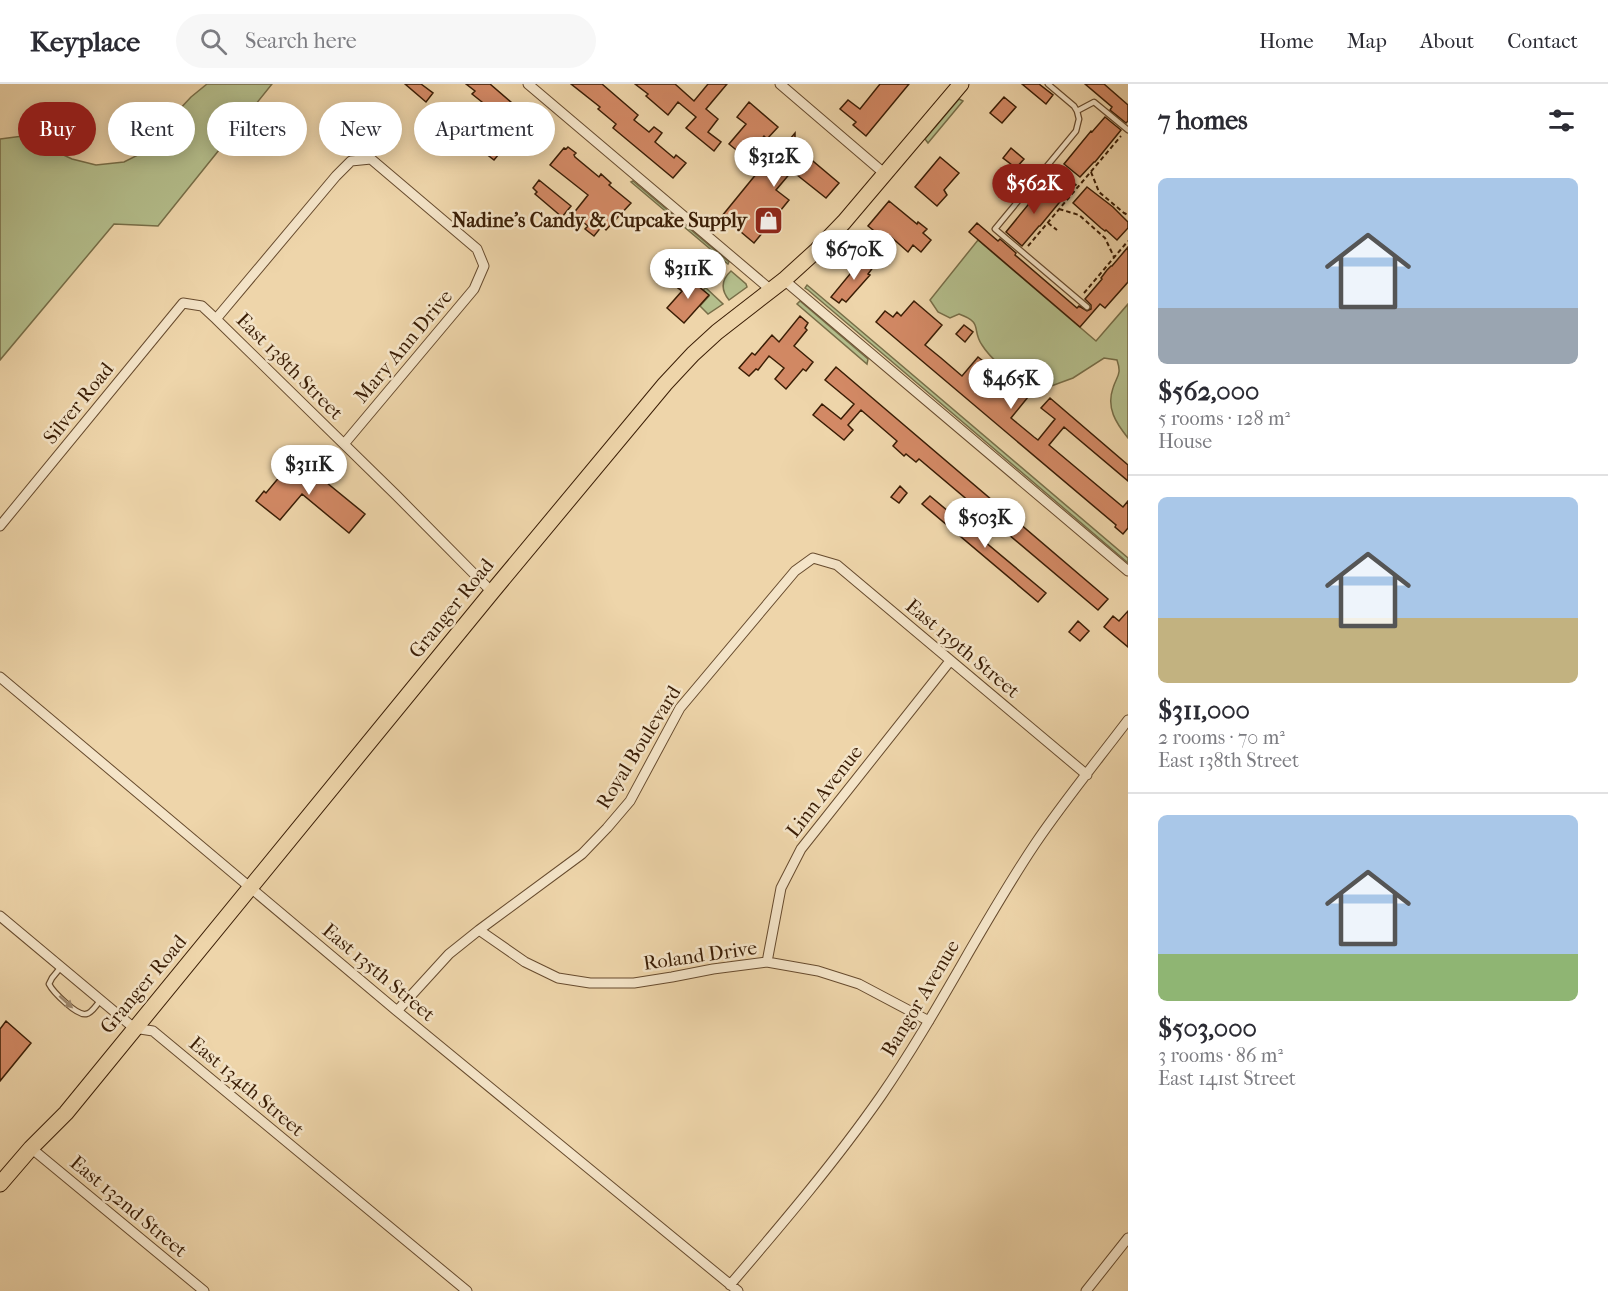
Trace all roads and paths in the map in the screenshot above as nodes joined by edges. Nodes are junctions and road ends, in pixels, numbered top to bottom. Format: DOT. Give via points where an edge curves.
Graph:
graph roads {
  1 [pos="528,84"];
  2 [pos="780,84"];
  3 [pos="961,84"];
  4 [pos="1048,84"];
  5 [pos="1077,111"];
  6 [pos="1127,130"];
  7 [pos="1046,167"];
  8 [pos="1091,172"];
  9 [pos="885,174"];
  10 [pos="1069,186"];
  11 [pos="1078,186"];
  12 [pos="1070,196"];
  13 [pos="1059,209"];
  14 [pos="1128,214"];
  15 [pos="1048,223"];
  16 [pos="1057,230"];
  17 [pos="1128,241"];
  18 [pos="1022,252"];
  19 [pos="1114,257"];
  20 [pos="784,280"];
  21 [pos="771,290"];
  22 [pos="1078,300"];
  23 [pos="183,303"];
  24 [pos="1087,307"];
  25 [pos="216,319"];
  26 [pos="344,444"];
  27 [pos="0,526"];
  28 [pos="813,558"];
  29 [pos="1128,572"];
  30 [pos="492,592"];
  31 [pos="950,661"];
  32 [pos="0,677"];
  33 [pos="1128,720"];
  34 [pos="1086,775"];
  35 [pos="250,888"];
  36 [pos="0,916"];
  37 [pos="479,930"];
  38 [pos="767,962"];
  39 [pos="61,967"];
  40 [pos="101,1000"];
  41 [pos="397,1011"];
  42 [pos="929,1021"];
  43 [pos="135,1028"];
  44 [pos="31,1148"];
  45 [pos="0,1184"];
  46 [pos="1128,1238"];
  47 [pos="734,1288"];
  48 [pos="204,1291"];
  49 [pos="467,1291"];
  50 [pos="1086,1291"];
  1 -- 21 [label="street"];
  2 -- 9 [label="street"];
  3 -- 9 [label="main road, Granger Road"];
  4 -- 5 [label="lane"];
  5 -- 6 [label="lane" via="1094,102"];
  5 -- 7 [label="lane" via="1076,131"];
  6 -- 8 [label="path"];
  7 -- 10 [label="path"];
  7 -- 18 [label="lane" via="995,229"];
  8 -- 11 [label="path"];
  8 -- 14 [label="path" via="1099,192"];
  9 -- 20 [label="main road, Granger Road" via="840,226"];
  10 -- 11 [label="path"];
  10 -- 12 [label="path"];
  11 -- 12 [label="path"];
  12 -- 13 [label="path"];
  13 -- 15 [label="path"];
  13 -- 19 [label="path" via="1079,215 1105,238"];
  15 -- 16 [label="path"];
  15 -- 18 [label="path"];
  17 -- 19 [label="path"];
  18 -- 22 [label="lane"];
  19 -- 22 [label="path"];
  20 -- 21 [label="main road, Granger Road"];
  20 -- 29 [label="street"];
  21 -- 30 [label="main road, Granger Road" via="679,368"];
  22 -- 24 [label="lane"];
  23 -- 25 [label="street, East 138th Street" via="202,306"];
  23 -- 27 [label="street, Silver Road"];
  25 -- 26 [label="street, East 138th Street"];
  25 -- 26 [label="street, Mary Ann Drive" via="351,161 371,159 477,249 484,266 474,289"];
  26 -- 30 [label="street, East 138th Street"];
  28 -- 31 [label="street, East 139th Street" via="837,566"];
  28 -- 37 [label="street, Royal Boulevard" via="795,571 680,708 630,801 607,828 582,854"];
  30 -- 35 [label="main road, Granger Road"];
  31 -- 34 [label="street, East 139th Street"];
  31 -- 38 [label="street, Linn Avenue" via="801,849 781,888"];
  32 -- 35 [label="street, East 135th Street"];
  33 -- 34 [label="street, Bangor Avenue"];
  34 -- 42 [label="street, Bangor Avenue" via="1036,843"];
  35 -- 41 [label="street, East 135th Street"];
  35 -- 43 [label="main road, Granger Road"];
  36 -- 39 [label="street, East 134th Street"];
  37 -- 38 [label="street, Roland Drive" via="525,962 558,978 590,983 633,982"];
  37 -- 41 [label="street, Royal Boulevard" via="449,954"];
  38 -- 42 [label="street, Roland Drive" via="818,971 859,984"];
  39 -- 40 [label="street, East 134th Street"];
  39 -- 40 [label="lane, one-way" via="49,984 78,1012 89,1013"];
  40 -- 43 [label="street, East 134th Street"];
  41 -- 47 [label="street, East 135th Street"];
  42 -- 47 [label="street, Bangor Avenue" via="833,1162"];
  43 -- 44 [label="main road, Granger Road" via="66,1113"];
  43 -- 49 [label="street, East 134th Street" via="153,1031"];
  44 -- 45 [label="main road, Granger Road"];
  44 -- 48 [label="street, East 132nd Street"];
  46 -- 50 [label="street"];
}
